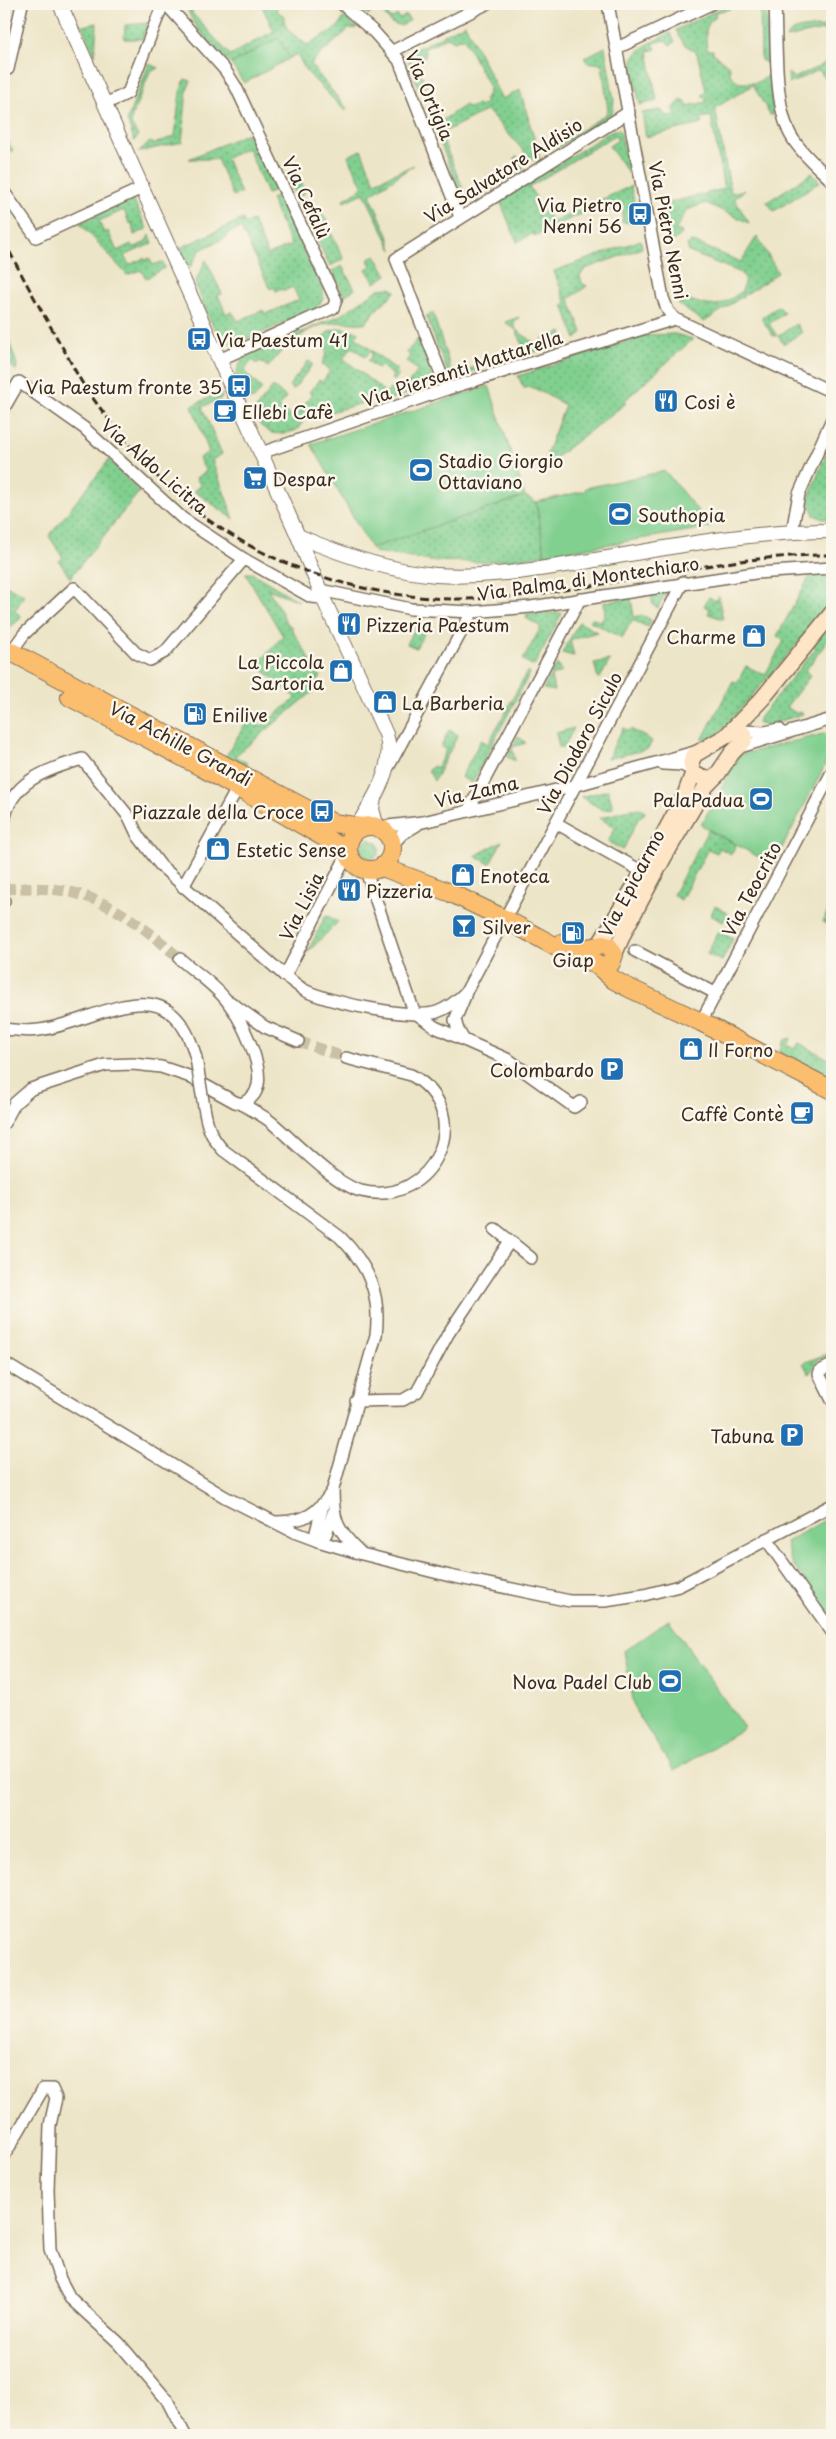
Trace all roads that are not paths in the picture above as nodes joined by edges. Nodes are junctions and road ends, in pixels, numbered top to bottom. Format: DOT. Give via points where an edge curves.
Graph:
graph roads {
  1 [pos="22,4"];
  2 [pos="60,4"];
  3 [pos="165,4"];
  4 [pos="342,4"];
  5 [pos="486,4"];
  6 [pos="608,4"];
  7 [pos="710,4"];
  8 [pos="775,4"];
  9 [pos="617,48"];
  10 [pos="393,51"];
  11 [pos="8,69"];
  12 [pos="105,104"];
  13 [pos="628,112"];
  14 [pos="832,181"];
  15 [pos="142,188"];
  16 [pos="4,192"];
  17 [pos="460,217"];
  18 [pos="675,319"];
  19 [pos="219,360"];
  20 [pos="447,389"];
  21 [pos="832,392"];
  22 [pos="4,408"];
  23 [pos="832,419"];
  24 [pos="261,453"];
  25 [pos="832,531"];
  26 [pos="792,532"];
  27 [pos="298,536"];
  28 [pos="244,558"];
  29 [pos="832,568"];
  30 [pos="683,582"];
  31 [pos="322,594"];
  32 [pos="580,599"];
  33 [pos="472,612"];
  34 [pos="832,613"];
  35 [pos="6,653"];
  36 [pos="762,699"];
  37 [pos="832,719"];
  38 [pos="808,726"];
  39 [pos="746,736"];
  40 [pos="725,737"];
  41 [pos="698,751"];
  42 [pos="653,764"];
  43 [pos="388,768"];
  44 [pos="693,771"];
  45 [pos="832,772"];
  46 [pos="712,778"];
  47 [pos="577,785"];
  48 [pos="237,789"];
  49 [pos="376,791"];
  50 [pos="468,811"];
  51 [pos="4,822"];
  52 [pos="423,822"];
  53 [pos="556,823"];
  54 [pos="365,828"];
  55 [pos="392,847"];
  56 [pos="348,852"];
  57 [pos="374,869"];
  58 [pos="643,872"];
  59 [pos="183,887"];
  60 [pos="451,893"];
  61 [pos="505,919"];
  62 [pos="635,951"];
  63 [pos="597,956"];
  64 [pos="614,956"];
  65 [pos="180,959"];
  66 [pos="285,976"];
  67 [pos="466,992"];
  68 [pos="715,993"];
  69 [pos="226,1000"];
  70 [pos="674,1009"];
  71 [pos="414,1012"];
  72 [pos="701,1022"];
  73 [pos="4,1030"];
  74 [pos="298,1040"];
  75 [pos="464,1040"];
  76 [pos="346,1058"];
  77 [pos="832,1090"];
  78 [pos="581,1102"];
  79 [pos="242,1104"];
  80 [pos="4,1123"];
  81 [pos="494,1229"];
  82 [pos="510,1241"];
  83 [pos="531,1258"];
  84 [pos="4,1363"];
  85 [pos="832,1365"];
  86 [pos="832,1397"];
  87 [pos="356,1401"];
  88 [pos="832,1506"];
  89 [pos="328,1508"];
  90 [pos="273,1522"];
  91 [pos="766,1539"];
  92 [pos="318,1541"];
  93 [pos="362,1554"];
  94 [pos="832,1632"];
  95 [pos="4,2156"];
  96 [pos="185,2435"];
  1 -- 11 [label="street"];
  2 -- 12 [label="street"];
  3 -- 12 [label="street" via="128,93"];
  3 -- 19 [label="street, Via Cefalù" via="225,70 236,87 336,300 333,308"];
  4 -- 10 [label="street, Via Ortigia"];
  5 -- 10 [label="street"];
  6 -- 9 [label="street, Via Pietro Nenni"];
  7 -- 9 [label="street"];
  8 -- 14 [label="street" via="780,100 785,124 800,149"];
  9 -- 13 [label="street, Via Pietro Nenni"];
  10 -- 17 [label="street, Via Ortigia"];
  12 -- 15 [label="street"];
  13 -- 17 [label="street, Via Salvatore Aldisio"];
  13 -- 18 [label="street, Via Pietro Nenni" via="663,298"];
  15 -- 16 [label="street" via="36,237"];
  15 -- 19 [label="street"];
  17 -- 20 [label="street, Via Salvatore Aldisio" via="396,258"];
  18 -- 20 [label="street, Via Piersanti Mattarella"];
  18 -- 21 [label="street, Via Pietro Nenni"];
  19 -- 24 [label="street"];
  20 -- 24 [label="street, Via Piersanti Mattarella"];
  22 -- 28 [label="street, Via Aldo Licitra" via="19,382 84,428 182,518"];
  23 -- 26 [label="street" via="799,494"];
  24 -- 27 [label="street"];
  25 -- 26 [label="street"];
  26 -- 27 [label="street" via="725,539 523,571 436,575 342,555"];
  27 -- 31 [label="street"];
  28 -- 31 [label="street, Via Aldo Licitra" via="311,598"];
  28 -- 35 [label="street" via="166,652 158,657 150,660 136,652 74,588"];
  29 -- 30 [label="street, Via Palma di Montechiaro"];
  30 -- 32 [label="street, Via Palma di Montechiaro"];
  30 -- 47 [label="street, Via Diodoro Siculo"];
  31 -- 33 [label="street, Via Palma di Montechiaro" via="411,609"];
  31 -- 43 [label="street" via="386,734 390,754"];
  32 -- 33 [label="street, Via Palma di Montechiaro"];
  32 -- 50 [label="street"];
  33 -- 43 [label="street"];
  34 -- 36 [label="main road"];
  35 -- 48 [label="main road, Via Achille Grandi"];
  35 -- 54 [label="main road, Via Achille Grandi" via="333,823"];
  36 -- 39 [label="main road"];
  36 -- 40 [label="main road"];
  37 -- 38 [label="street"];
  38 -- 39 [label="street"];
  38 -- 39 [label="street" via="786,734"];
  39 -- 40 [label="main road" via="736,731"];
  39 -- 46 [label="main road, Via Epicarmo"];
  40 -- 41 [label="main road"];
  41 -- 42 [label="street, Via Zama"];
  41 -- 44 [label="main road, Via Epicarmo" via="692,759"];
  42 -- 44 [label="street" via="682,765"];
  42 -- 47 [label="street, Via Zama"];
  43 -- 49 [label="street"];
  44 -- 46 [label="main road" via="700,778"];
  44 -- 58 [label="main road, Via Epicarmo" via="685,795"];
  45 -- 68 [label="street, Via Teocrito"];
  46 -- 64 [label="main road, Via Epicarmo" via="664,857"];
  47 -- 50 [label="street, Via Zama"];
  47 -- 53 [label="street, Via Diodoro Siculo"];
  48 -- 56 [label="main road, Via Achille Grandi"];
  48 -- 59 [label="street"];
  49 -- 54 [label="street"];
  49 -- 54 [label="street"];
  50 -- 52 [label="street, Via Zama"];
  51 -- 59 [label="street" via="6,810 18,789 44,772 82,759 130,817 138,836 161,866"];
  52 -- 54 [label="street"];
  52 -- 55 [label="street" via="402,834"];
  53 -- 58 [label="street"];
  53 -- 61 [label="street, Via Diodoro Siculo"];
  54 -- 55 [label="main road" via="388,834"];
  54 -- 56 [label="main road" via="348,844"];
  55 -- 57 [label="main road" via="388,861"];
  55 -- 60 [label="main road" via="399,858"];
  56 -- 57 [label="main road" via="354,864"];
  56 -- 66 [label="street, Via Lisia"];
  57 -- 60 [label="main road"];
  57 -- 71 [label="street"];
  58 -- 63 [label="main road, Via Epicarmo"];
  59 -- 66 [label="street"];
  60 -- 61 [label="main road"];
  61 -- 63 [label="main road" via="546,940 578,947"];
  61 -- 67 [label="street, Via Diodoro Siculo"];
  62 -- 68 [label="street"];
  63 -- 64 [label="main road" via="608,966"];
  63 -- 70 [label="main road" via="614,980"];
  64 -- 70 [label="main road" via="626,975"];
  65 -- 69 [label="street"];
  66 -- 71 [label="street" via="304,990 348,1004"];
  67 -- 71 [label="street" via="436,1012"];
  67 -- 75 [label="street, Via Diodoro Siculo" via="456,1020"];
  68 -- 72 [label="street, Via Teocrito"];
  69 -- 74 [label="street" via="265,1027"];
  69 -- 79 [label="street" via="247,1037 257,1067 257,1090"];
  70 -- 72 [label="main road"];
  71 -- 75 [label="street" via="435,1027"];
  72 -- 77 [label="main road"];
  73 -- 87 [label="street, bridge" via="38,1030 108,1010 144,1004 157,1006 177,1021 196,1058 207,1128 214,1140 340,1237 365,1266 372,1281 378,1316 376,1335"];
  75 -- 78 [label="street" via="509,1060 574,1107"];
  76 -- 79 [label="street" via="411,1075 421,1080 437,1099 444,1118 442,1147 433,1165 409,1186 385,1193 353,1188 269,1120"];
  79 -- 80 [label="street" via="188,1076 161,1067 105,1066 31,1090 15,1103"];
  81 -- 82 [label="street"];
  82 -- 83 [label="street"];
  82 -- 87 [label="street" via="448,1334 417,1392 403,1400"];
  84 -- 90 [label="street"];
  85 -- 86 [label="street" via="819,1374"];
  87 -- 89 [label="street"];
  88 -- 91 [label="street"];
  89 -- 90 [label="street" via="298,1521"];
  89 -- 92 [label="street" via="316,1532"];
  89 -- 93 [label="street" via="343,1537"];
  90 -- 92 [label="street"];
  91 -- 93 [label="street" via="678,1586 605,1601 560,1599"];
  91 -- 94 [label="street"];
  92 -- 93 [label="street"];
  95 -- 96 [label="street" via="43,2088 52,2089 56,2098 50,2125 50,2250 60,2279 70,2298 119,2343 168,2400"];
}
